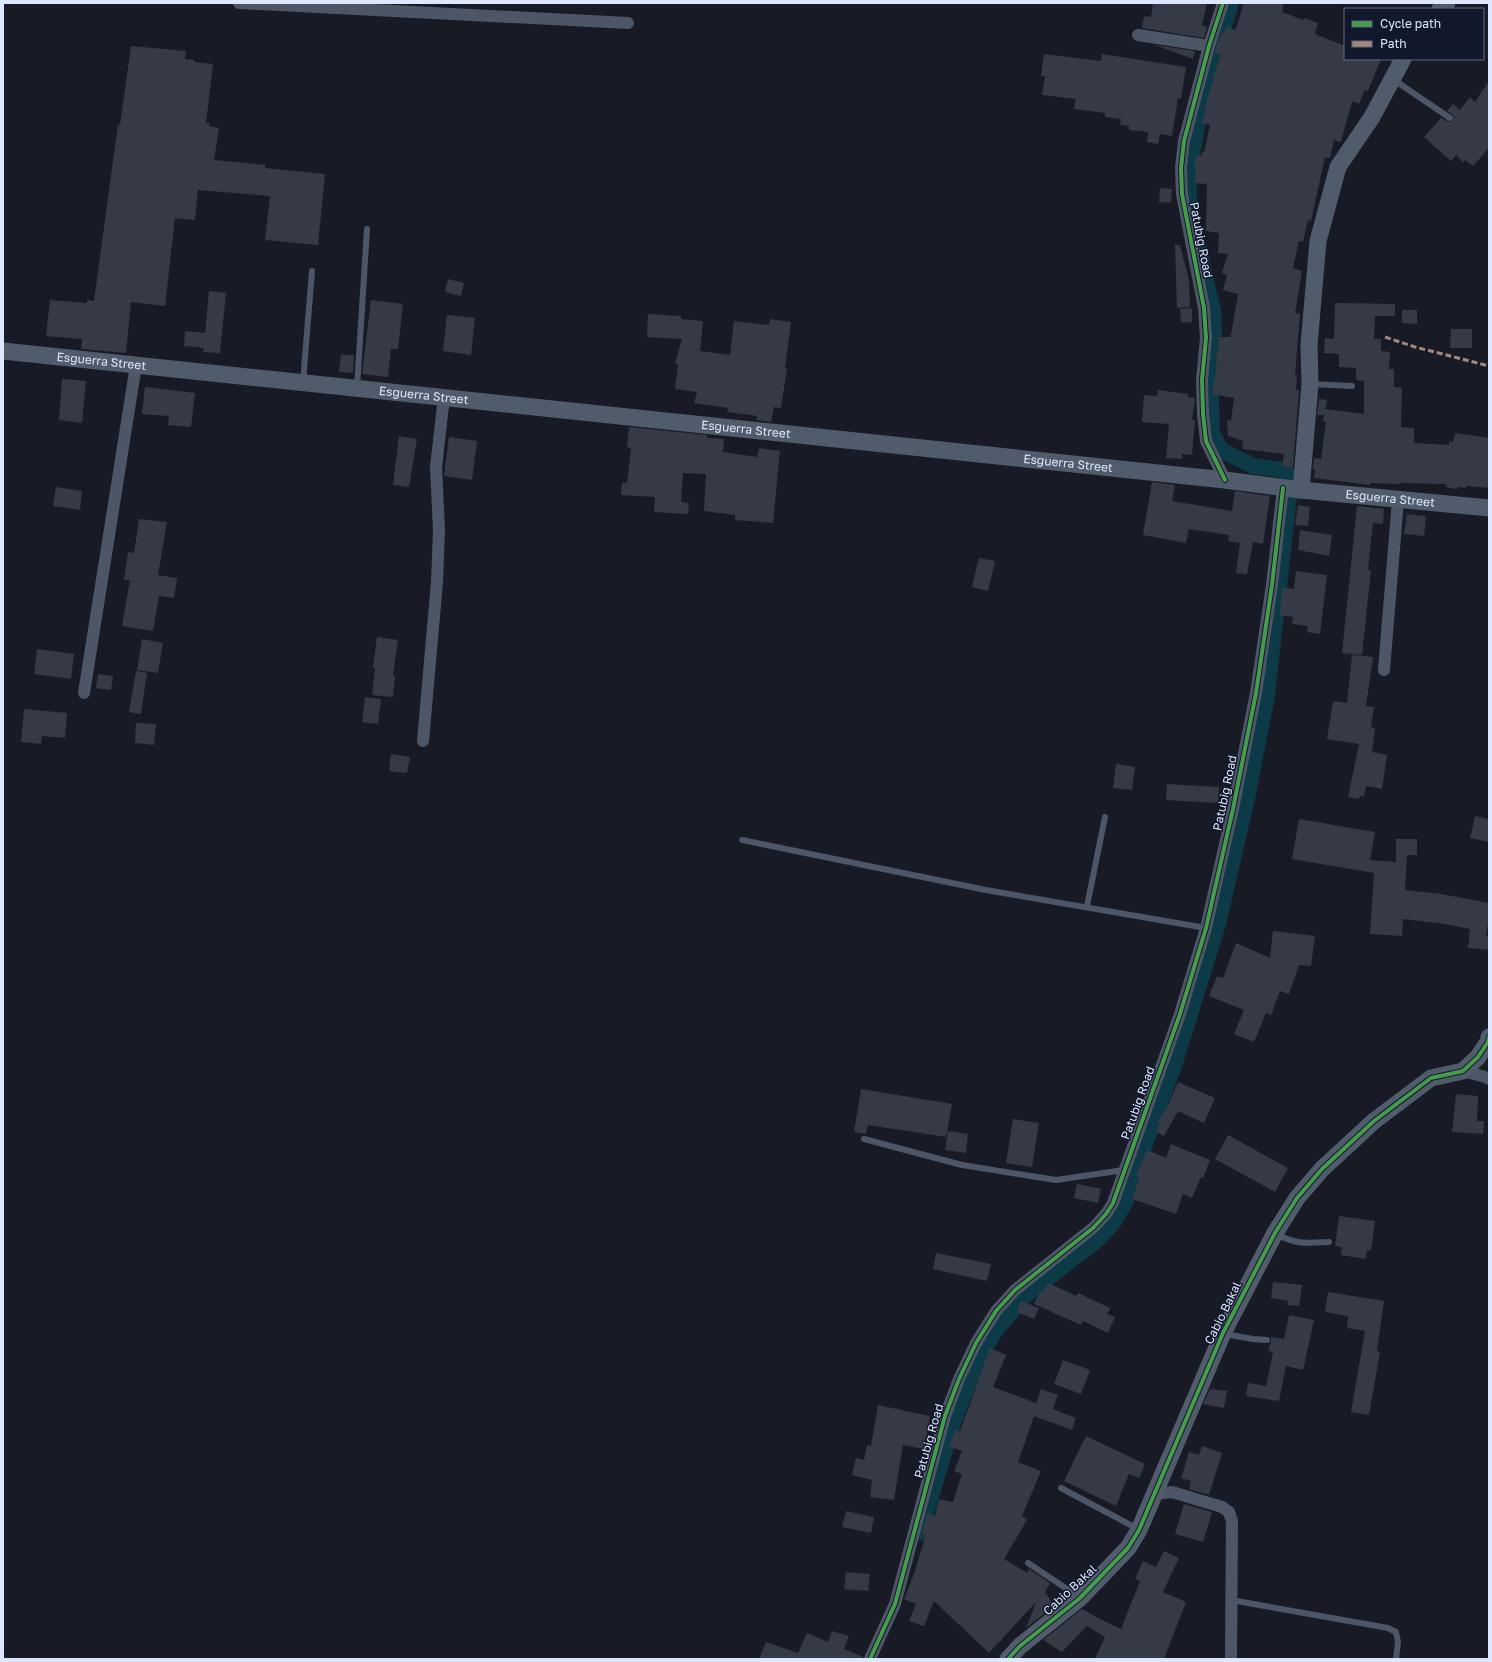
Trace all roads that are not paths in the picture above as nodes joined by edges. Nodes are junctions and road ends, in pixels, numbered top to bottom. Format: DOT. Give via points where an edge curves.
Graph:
graph roads {
  1 [pos="239,3"];
  2 [pos="1223,3"];
  3 [pos="404,7"];
  4 [pos="628,23"];
  5 [pos="1138,35"];
  6 [pos="1209,46"];
  7 [pos="1402,60"];
  8 [pos="1392,79"];
  9 [pos="1450,118"];
  10 [pos="367,229"];
  11 [pos="312,271"];
  12 [pos="3,351"];
  13 [pos="136,365"];
  14 [pos="303,382"];
  15 [pos="1310,384"];
  16 [pos="1352,386"];
  17 [pos="357,388"];
  18 [pos="444,397"];
  19 [pos="1226,480"];
  20 [pos="1283,488"];
  21 [pos="1301,490"];
  22 [pos="1398,500"];
  23 [pos="1489,508"];
  24 [pos="1384,670"];
  25 [pos="84,693"];
  26 [pos="423,742"];
  27 [pos="1105,817"];
  28 [pos="742,840"];
  29 [pos="1088,906"];
  30 [pos="1206,928"];
  31 [pos="1489,1037"];
  32 [pos="1463,1071"];
  33 [pos="1489,1079"];
  34 [pos="864,1139"];
  35 [pos="1124,1170"];
  36 [pos="1275,1233"];
  37 [pos="1330,1242"];
  38 [pos="1223,1333"];
  39 [pos="1267,1340"];
  40 [pos="1061,1488"];
  41 [pos="1154,1494"];
  42 [pos="1139,1530"];
  43 [pos="1028,1563"];
  44 [pos="1080,1598"];
  45 [pos="1231,1600"];
  46 [pos="870,1659"];
  47 [pos="1008,1659"];
  48 [pos="1231,1659"];
  49 [pos="1396,1659"];
  1 -- 3 [label="street"];
  2 -- 6 [label="street, Patubig Road"];
  3 -- 4 [label="street"];
  5 -- 6 [label="street"];
  6 -- 19 [label="street, Patubig Road" via="1184,141 1182,194 1204,308 1206,338 1202,380 1206,441"];
  7 -- 8 [label="main road"];
  8 -- 9 [label="lane"];
  8 -- 15 [label="main road" via="1372,117 1338,167 1336,174 1318,241 1309,345"];
  10 -- 17 [label="lane"];
  11 -- 14 [label="lane"];
  12 -- 13 [label="main road, Esguerra Street"];
  13 -- 14 [label="main road, Esguerra Street"];
  13 -- 25 [label="street"];
  14 -- 17 [label="main road, Esguerra Street"];
  15 -- 16 [label="lane"];
  15 -- 21 [label="main road"];
  17 -- 18 [label="main road, Esguerra Street"];
  18 -- 19 [label="main road, Esguerra Street"];
  18 -- 26 [label="street" via="436,467 438,582"];
  19 -- 20 [label="main road, Esguerra Street"];
  20 -- 21 [label="main road, Esguerra Street"];
  20 -- 30 [label="street, Patubig Road" via="1256,692"];
  21 -- 22 [label="main road, Esguerra Street"];
  22 -- 23 [label="main road, Esguerra Street"];
  22 -- 24 [label="street"];
  27 -- 29 [label="lane"];
  28 -- 29 [label="lane" via="986,890"];
  29 -- 30 [label="lane"];
  30 -- 35 [label="street, Patubig Road" via="1180,1014"];
  31 -- 32 [label="main road" via="1478,1057"];
  32 -- 33 [label="street"];
  32 -- 36 [label="main road, Cabio Bakal" via="1431,1078 1374,1121 1322,1169 1298,1198"];
  34 -- 35 [label="lane" via="962,1165 1056,1180"];
  35 -- 46 [label="street, Patubig Road" via="1113,1203 1106,1214 1093,1228 1015,1290 996,1311 976,1343 945,1416 895,1604"];
  36 -- 37 [label="lane" via="1290,1241 1301,1243"];
  36 -- 38 [label="main road, Cabio Bakal"];
  38 -- 39 [label="lane"];
  38 -- 41 [label="main road, Cabio Bakal"];
  40 -- 42 [label="lane"];
  41 -- 42 [label="main road, Cabio Bakal"];
  41 -- 45 [label="street" via="1172,1492 1222,1507 1229,1512 1232,1521"];
  42 -- 44 [label="main road, Cabio Bakal" via="1128,1548"];
  43 -- 44 [label="lane"];
  44 -- 47 [label="main road, Cabio Bakal" via="1020,1646"];
  45 -- 48 [label="street"];
  45 -- 49 [label="lane" via="1388,1628 1396,1632"];
}
